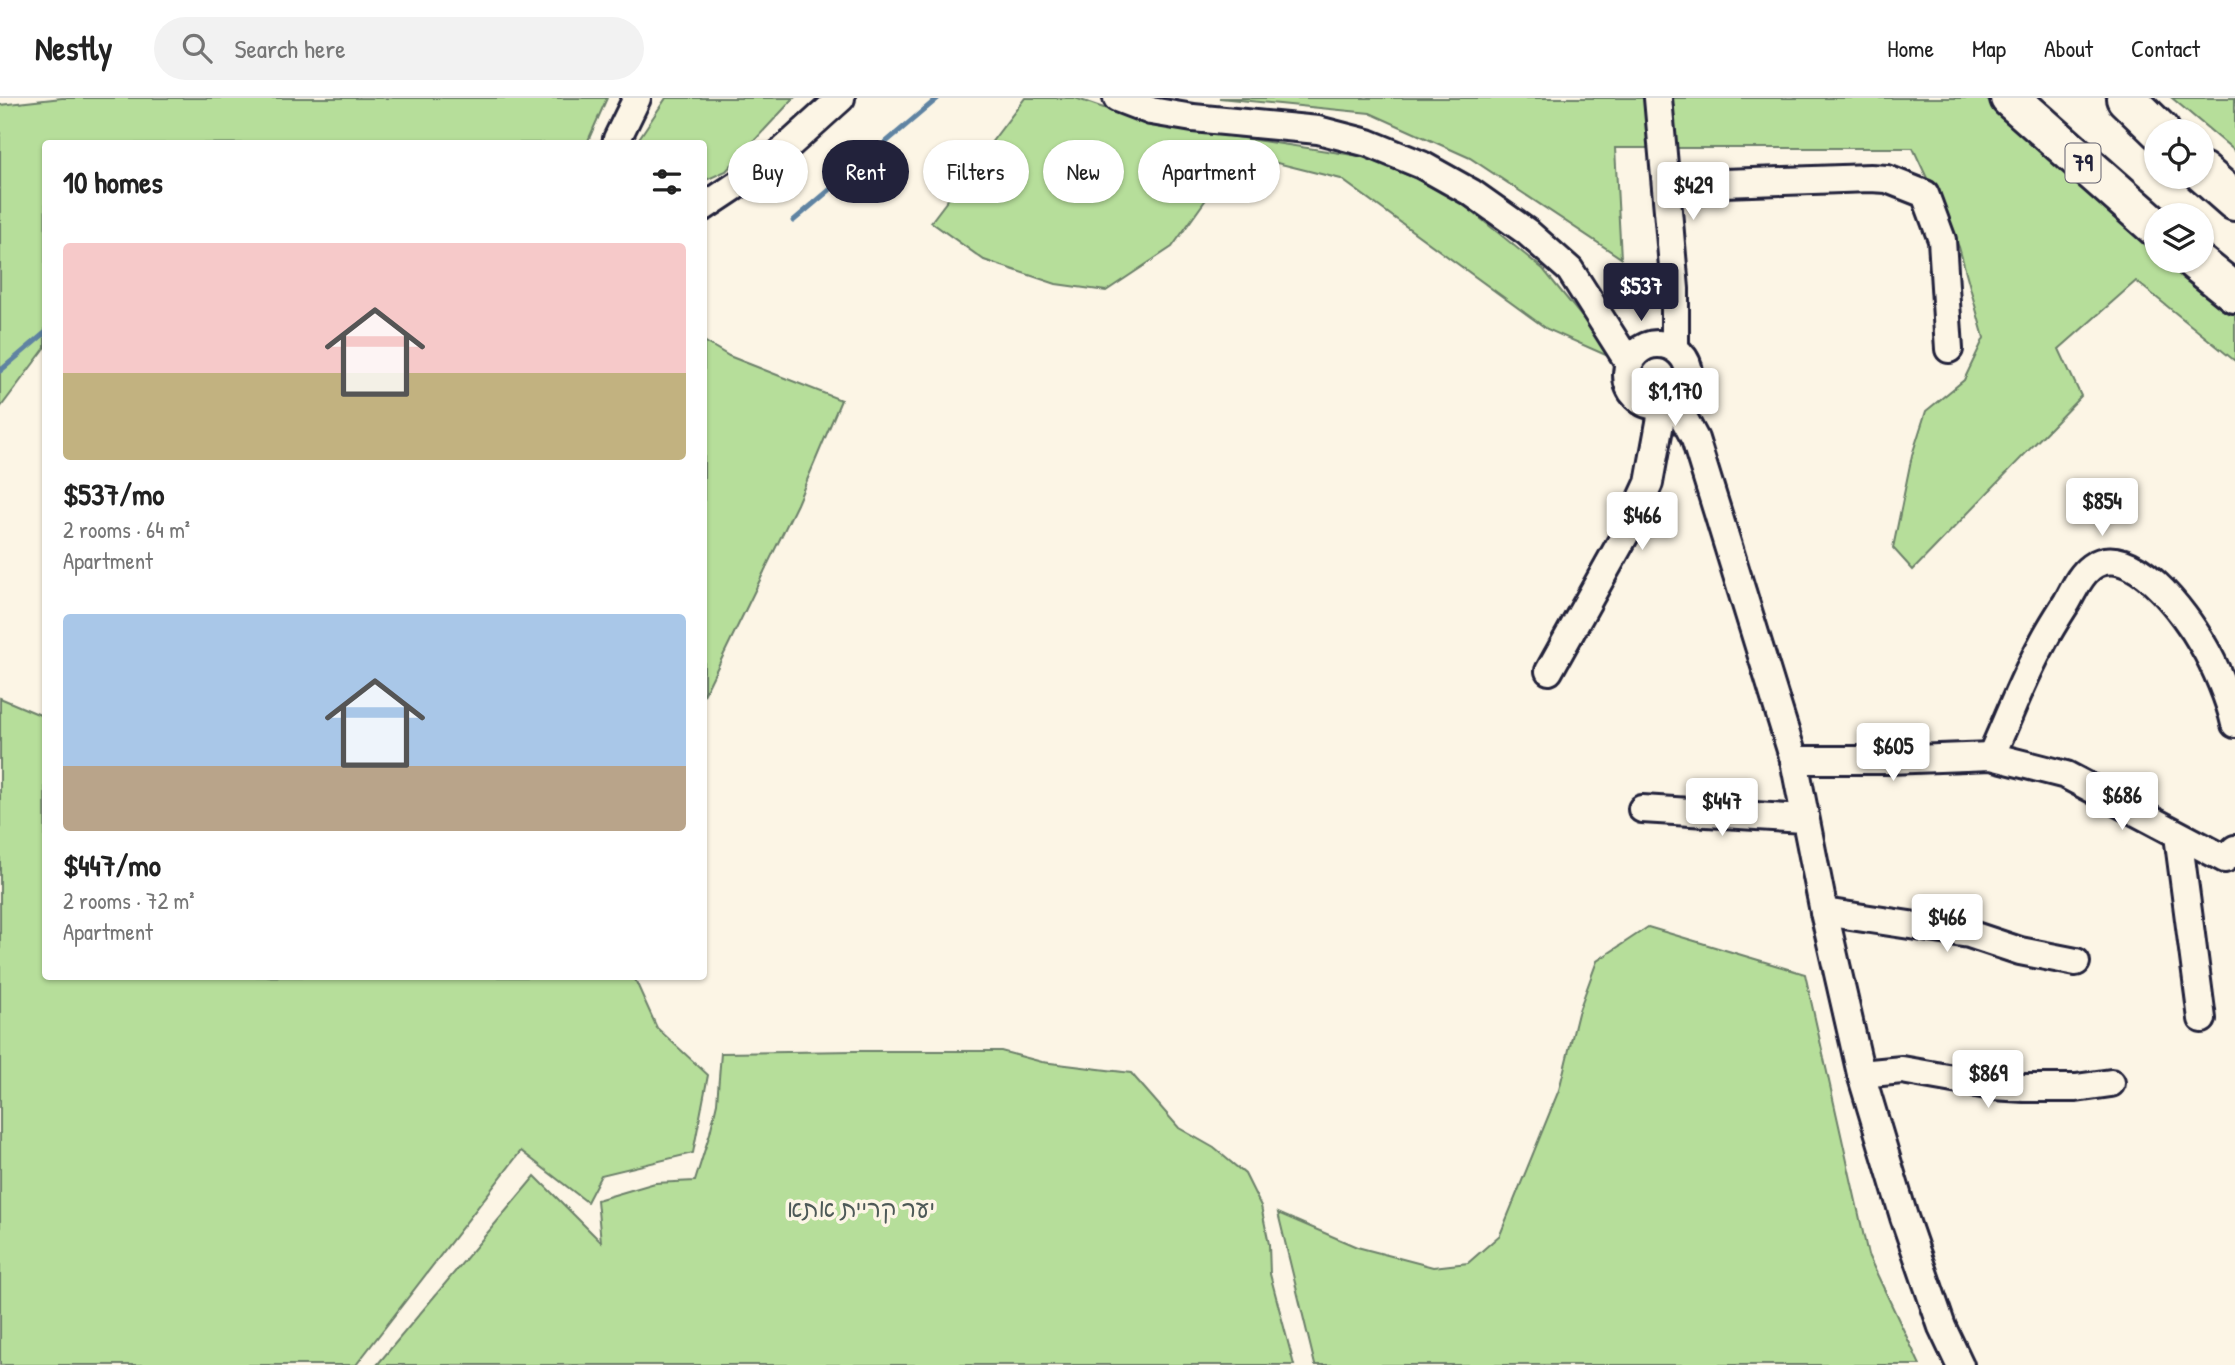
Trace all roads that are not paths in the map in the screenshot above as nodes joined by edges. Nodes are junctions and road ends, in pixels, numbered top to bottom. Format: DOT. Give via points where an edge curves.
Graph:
graph roads {
  1 [pos="637,98"];
  2 [pos="841,98"];
  3 [pos="1118,98"];
  4 [pos="1658,98"];
  5 [pos="2010,98"];
  6 [pos="2126,98"];
  7 [pos="2148,119"];
  8 [pos="617,140"];
  9 [pos="2214,183"];
  10 [pos="1666,185"];
  11 [pos="2235,201"];
  12 [pos="707,205"];
  13 [pos="2144,216"];
  14 [pos="2210,273"];
  15 [pos="2235,293"];
  16 [pos="1675,348"];
  17 [pos="1949,349"];
  18 [pos="1629,363"];
  19 [pos="1669,404"];
  20 [pos="1549,671"];
  21 [pos="2235,724"];
  22 [pos="1991,756"];
  23 [pos="1794,760"];
  24 [pos="1642,809"];
  25 [pos="1804,819"];
  26 [pos="2179,835"];
  27 [pos="2232,861"];
  28 [pos="1824,912"];
  29 [pos="2076,962"];
  30 [pos="2202,1019"];
  31 [pos="1861,1074"];
  32 [pos="2111,1083"];
  33 [pos="1960,1365"];
  1 -- 8 [label="street"];
  2 -- 12 [label="street" via="767,165"];
  3 -- 18 [label="street" via="1161,113 1318,130 1368,143 1422,165 1527,232 1570,270"];
  4 -- 10 [label="street"];
  5 -- 13 [label="highway, 79"];
  6 -- 7 [label="highway"];
  9 -- 11 [label="highway"];
  10 -- 16 [label="street"];
  10 -- 17 [label="street" via="1870,178 1887,179 1925,194 1942,240"];
  14 -- 15 [label="highway"];
  16 -- 18 [label="street" via="1665,344 1644,347"];
  16 -- 19 [label="street" via="1688,364 1690,375 1683,395"];
  18 -- 19 [label="street" via="1627,381 1636,398"];
  19 -- 20 [label="street" via="1649,483"];
  19 -- 23 [label="street" via="1695,439"];
  21 -- 22 [label="street" via="2204,645 2166,592 2136,569 2107,561 2082,576 2041,645"];
  22 -- 23 [label="street"];
  22 -- 26 [label="street" via="2066,775"];
  23 -- 25 [label="street"];
  24 -- 25 [label="street"];
  25 -- 28 [label="street"];
  26 -- 27 [label="street"];
  26 -- 30 [label="street"];
  28 -- 29 [label="street" via="1969,933 2020,951"];
  28 -- 31 [label="street"];
  31 -- 32 [label="street" via="1902,1070 2014,1087 2076,1088"];
  31 -- 33 [label="street" via="1904,1217"];
}
